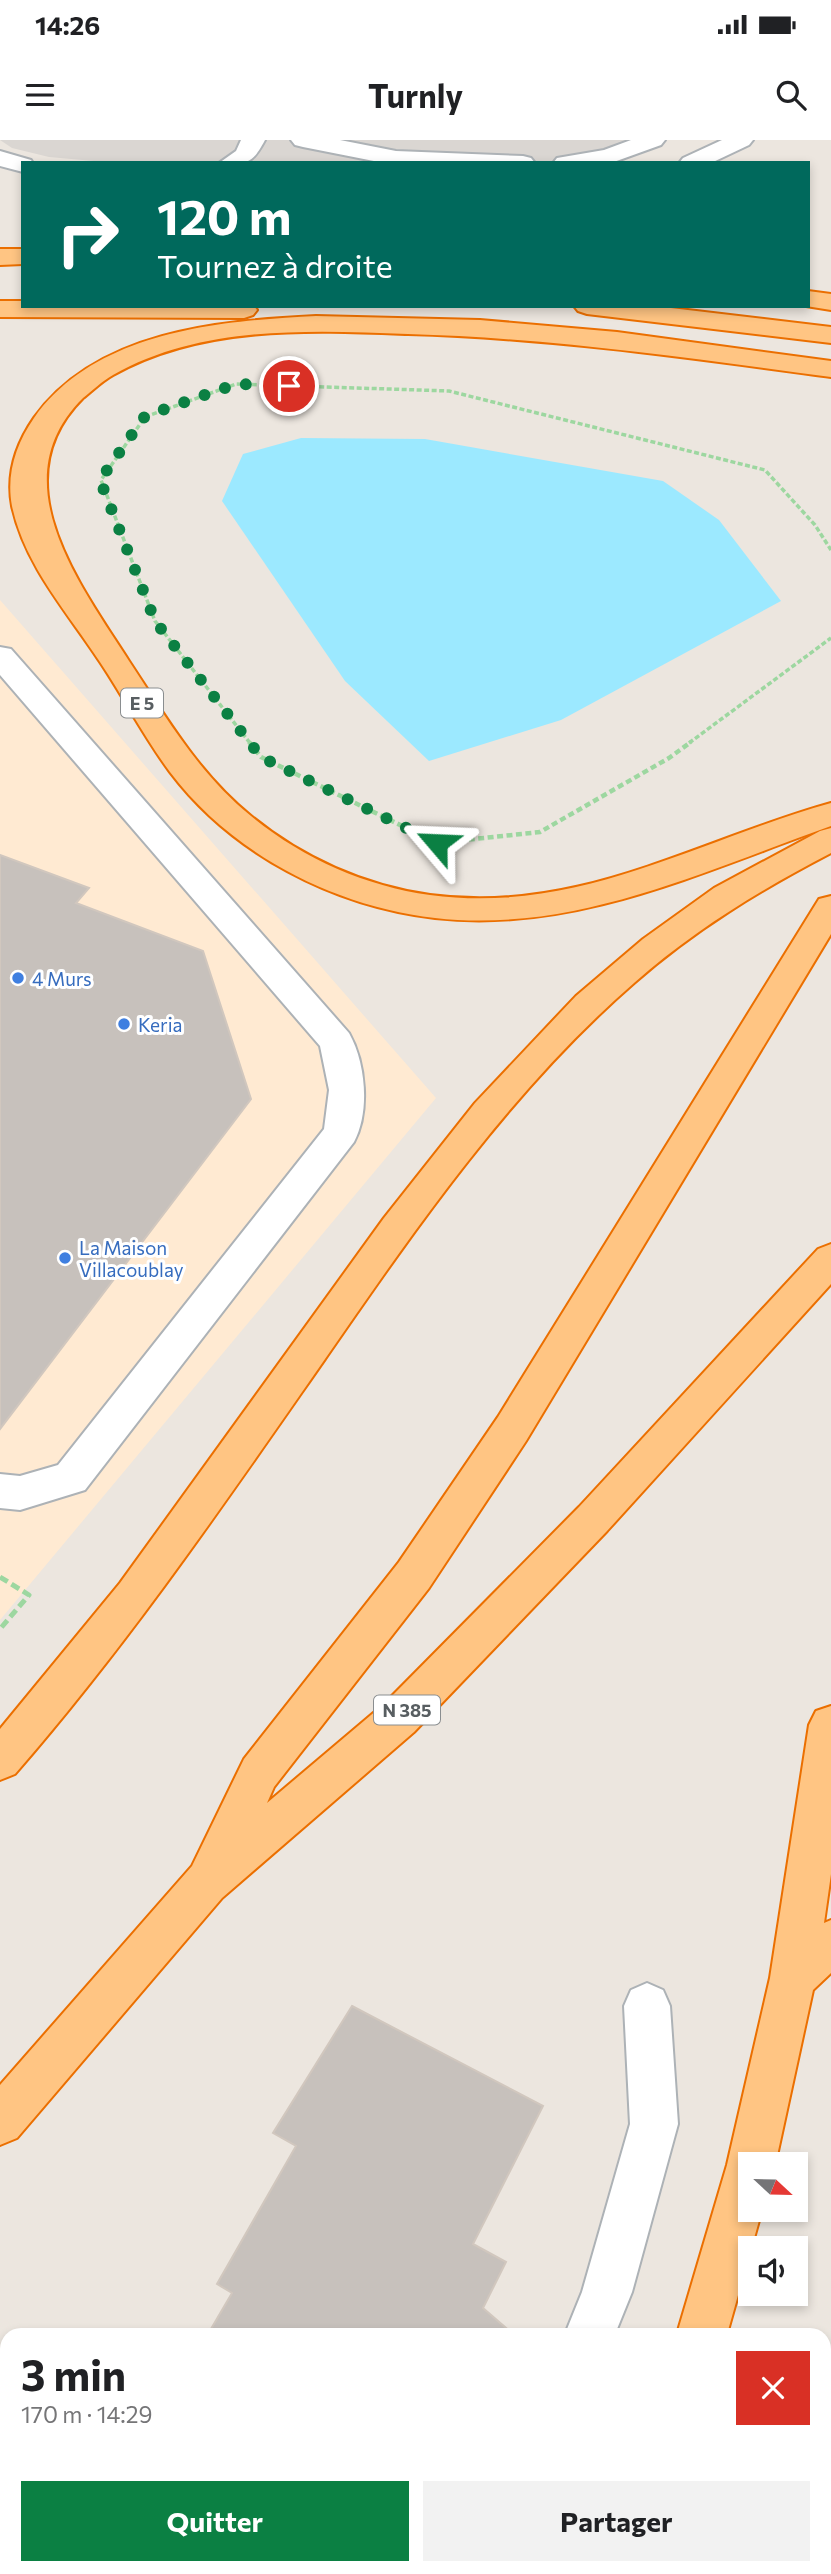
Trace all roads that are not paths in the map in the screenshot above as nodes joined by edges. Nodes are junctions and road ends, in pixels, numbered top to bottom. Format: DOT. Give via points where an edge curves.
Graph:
graph roads {
  1 [pos="254,140"];
  2 [pos="303,140"];
  3 [pos="345,140"];
  4 [pos="386,140"];
  5 [pos="653,140"];
  6 [pos="741,140"];
  7 [pos="0,158"];
  8 [pos="420,159"];
  9 [pos="234,161"];
  10 [pos="472,161"];
  11 [pos="578,161"];
  12 [pos="695,161"];
  13 [pos="21,164"];
  14 [pos="0,176"];
  15 [pos="21,176"];
  16 [pos="21,256"];
  17 [pos="0,257"];
  18 [pos="0,288"];
  19 [pos="21,288"];
  20 [pos="810,299"];
  21 [pos="831,302"];
  22 [pos="604,308"];
  23 [pos="0,309"];
  24 [pos="480,328"];
  25 [pos="831,335"];
  26 [pos="831,369"];
  27 [pos="0,656"];
  28 [pos="831,814"];
  29 [pos="831,839"];
  30 [pos="831,907"];
  31 [pos="831,1259"];
  32 [pos="0,1491"];
  33 [pos="829,1733"];
  34 [pos="0,1760"];
  35 [pos="206,1884"];
  36 [pos="831,1942"];
  37 [pos="793,1978"];
  38 [pos="647,2006"];
  39 [pos="0,2122"];
  40 [pos="754,2152"];
  41 [pos="738,2210"];
  42 [pos="592,2328"];
  43 [pos="704,2328"];
  1 -- 9 [label="street" via="245,155"];
  2 -- 8 [label="street"];
  3 -- 4 [label="street"];
  4 -- 8 [label="street"];
  5 -- 11 [label="street" via="609,156"];
  6 -- 12 [label="street"];
  7 -- 13 [label="street"];
  8 -- 10 [label="street"];
  14 -- 15 [label="street"];
  16 -- 17 [label="highway"];
  18 -- 19 [label="highway"];
  20 -- 21 [label="highway"];
  22 -- 25 [label="highway"];
  23 -- 24 [label="highway" via="280,312"];
  24 -- 26 [label="highway" via="690,349"];
  24 -- 28 [label="highway, E 5" via="269,326 189,337 123,359 94,375 51,412 34,436 23,479 26,504 44,554 190,776 230,817 289,860 378,895 467,910 562,903 617,889"];
  27 -- 32 [label="street" via="337,1042 347,1090 341,1133 71,1478 20,1493"];
  29 -- 34 [label="highway" via="728,895 650,951 588,1005 526,1069 400,1224 59,1694"];
  30 -- 35 [label="highway" via="512,1429 414,1575 259,1773"];
  31 -- 35 [label="highway, N 385" via="593,1519 399,1718"];
  33 -- 37 [label="highway"];
  35 -- 39 [label="highway, N 385"];
  36 -- 37 [label="highway"];
  37 -- 40 [label="highway"];
  38 -- 42 [label="street" via="654,2124 607,2292"];
  41 -- 43 [label="highway"];
}
